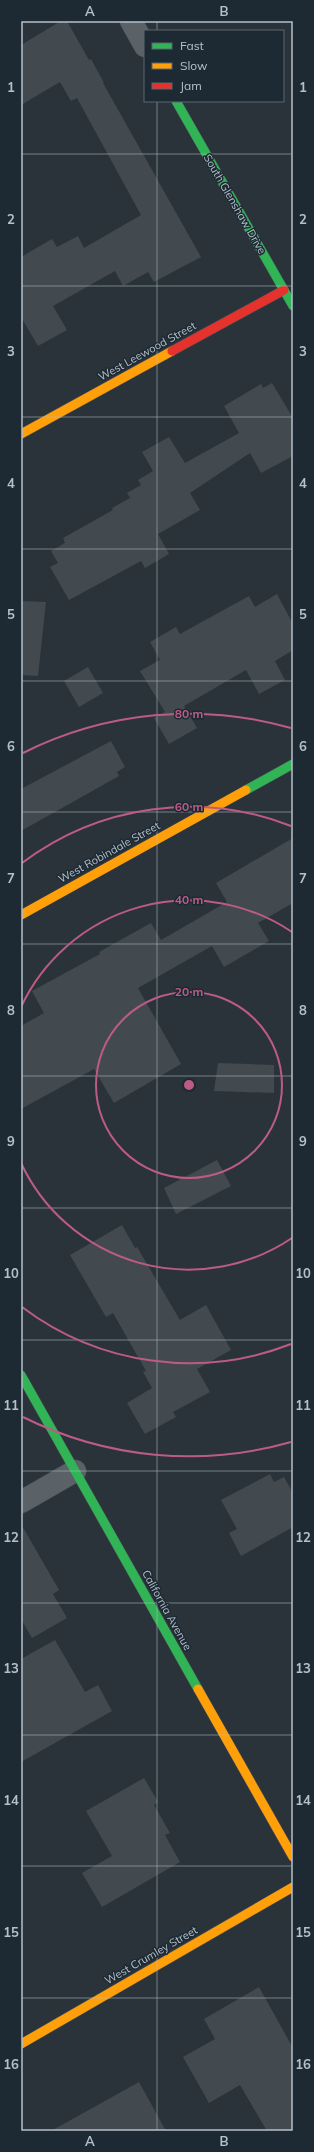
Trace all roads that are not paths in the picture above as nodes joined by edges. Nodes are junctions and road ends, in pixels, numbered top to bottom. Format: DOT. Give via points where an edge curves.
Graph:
graph roads {
  1 [pos="131,21"];
  2 [pos="144,44"];
  3 [pos="177,102"];
  4 [pos="284,290"];
  5 [pos="293,306"];
  6 [pos="21,434"];
  7 [pos="293,764"];
  8 [pos="21,915"];
  9 [pos="21,1375"];
  10 [pos="75,1471"];
  11 [pos="21,1502"];
  12 [pos="293,1857"];
  13 [pos="293,1887"];
  14 [pos="21,2044"];
  1 -- 2 [label="street"];
  3 -- 4 [label="street, South Glenshaw Drive"];
  4 -- 5 [label="street, South Glenshaw Drive"];
  4 -- 6 [label="street, West Leewood Street"];
  7 -- 8 [label="street, West Robindale Street"];
  9 -- 10 [label="street, California Avenue"];
  10 -- 11 [label="street"];
  10 -- 12 [label="street, California Avenue"];
  13 -- 14 [label="street, West Crumley Street"];
}
